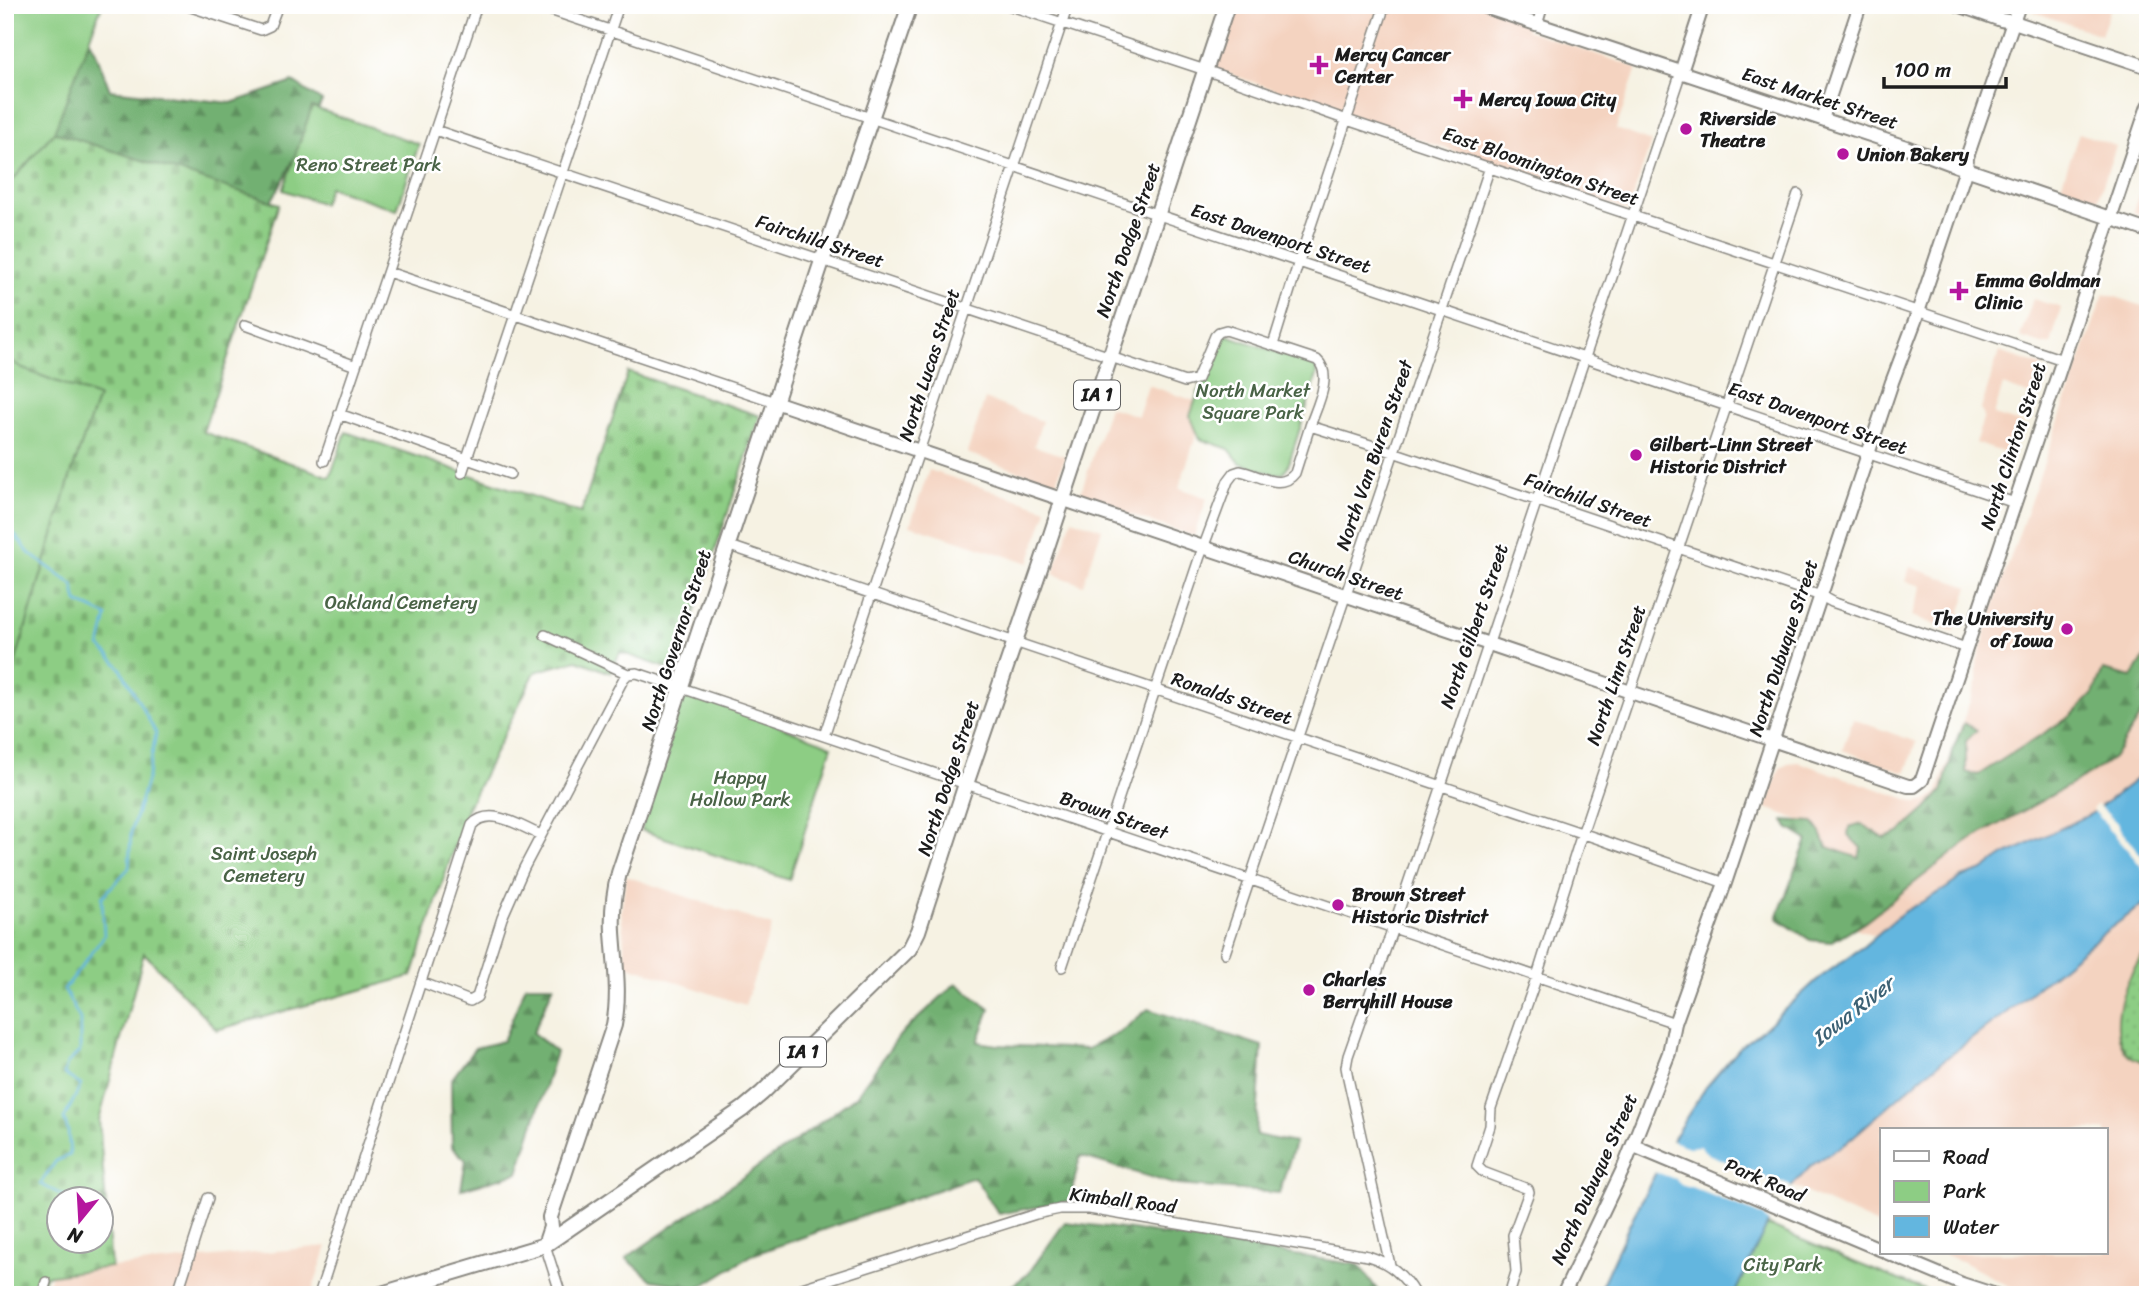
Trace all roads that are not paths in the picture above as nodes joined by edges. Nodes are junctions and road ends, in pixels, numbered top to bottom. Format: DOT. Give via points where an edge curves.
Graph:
graph roads {
  1 [pos="185,5"];
  2 [pos="278,5"];
  3 [pos="477,5"];
  4 [pos="536,5"];
  5 [pos="619,5"];
  6 [pos="910,5"];
  7 [pos="1008,5"];
  8 [pos="1068,5"];
  9 [pos="1227,5"];
  10 [pos="1385,5"];
  11 [pos="1479,5"];
  12 [pos="1543,5"];
  13 [pos="1703,5"];
  14 [pos="1860,5"];
  15 [pos="1958,5"];
  16 [pos="2019,5"];
  17 [pos="2014,22"];
  18 [pos="1062,23"];
  19 [pos="1537,24"];
  20 [pos="610,31"];
  21 [pos="2148,67"];
  22 [pos="1205,70"];
  23 [pos="1681,72"];
  24 [pos="2148,106"];
  25 [pos="872,118"];
  26 [pos="1822,119"];
  27 [pos="1346,120"];
  28 [pos="435,130"];
  29 [pos="1013,167"];
  30 [pos="1490,167"];
  31 [pos="1966,169"];
  32 [pos="563,173"];
  33 [pos="1798,194"];
  34 [pos="1157,215"];
  35 [pos="1632,216"];
  36 [pos="2110,218"];
  37 [pos="2148,231"];
  38 [pos="822,261"];
  39 [pos="1299,261"];
  40 [pos="1775,262"];
  41 [pos="388,272"];
  42 [pos="966,308"];
  43 [pos="1441,310"];
  44 [pos="1918,312"];
  45 [pos="515,315"];
  46 [pos="246,325"];
  47 [pos="1273,345"];
  48 [pos="1109,357"];
  49 [pos="1584,358"];
  50 [pos="2063,360"];
  51 [pos="356,366"];
  52 [pos="775,402"];
  53 [pos="1726,406"];
  54 [pos="339,414"];
  55 [pos="1310,426"];
  56 [pos="918,452"];
  57 [pos="1393,452"];
  58 [pos="1868,454"];
  59 [pos="467,459"];
  60 [pos="324,461"];
  61 [pos="462,473"];
  62 [pos="510,474"];
  63 [pos="1062,499"];
  64 [pos="1536,500"];
  65 [pos="2015,503"];
  66 [pos="727,545"];
  67 [pos="1203,547"];
  68 [pos="1678,549"];
  69 [pos="871,594"];
  70 [pos="1346,594"];
  71 [pos="1821,596"];
  72 [pos="545,635"];
  73 [pos="1014,643"];
  74 [pos="1488,643"];
  75 [pos="1966,648"];
  76 [pos="628,674"];
  77 [pos="680,688"];
  78 [pos="1156,691"];
  79 [pos="1631,691"];
  80 [pos="824,736"];
  81 [pos="1298,738"];
  82 [pos="1773,739"];
  83 [pos="966,784"];
  84 [pos="1904,785"];
  85 [pos="1441,786"];
  86 [pos="1109,832"];
  87 [pos="1583,833"];
  88 [pos="541,835"];
  89 [pos="1250,880"];
  90 [pos="1725,883"];
  91 [pos="1393,928"];
  92 [pos="1226,953"];
  93 [pos="1062,967"];
  94 [pos="1537,976"];
  95 [pos="421,982"];
  96 [pos="1675,1023"];
  97 [pos="1634,1146"];
  98 [pos="208,1198"];
  99 [pos="550,1217"];
  100 [pos="573,1225"];
  101 [pos="545,1245"];
  102 [pos="1880,1249"];
  103 [pos="526,1250"];
  104 [pos="1890,1254"];
  105 [pos="1390,1265"];
  106 [pos="46,1282"];
  107 [pos="42,1295"];
  108 [pos="177,1295"];
  109 [pos="319,1295"];
  110 [pos="378,1295"];
  111 [pos="561,1295"];
  112 [pos="780,1295"];
  113 [pos="1415,1295"];
  114 [pos="1509,1295"];
  115 [pos="1563,1295"];
  116 [pos="1996,1295"];
  1 -- 2 [label="street" via="256,30 270,26"];
  3 -- 28 [label="street"];
  4 -- 20 [label="street, East Davenport Street"];
  5 -- 20 [label="street"];
  6 -- 25 [label="main road, North Governor Street"];
  7 -- 18 [label="street, East Bloomington Street"];
  8 -- 18 [label="street, North Lucas Street"];
  9 -- 22 [label="main road, North Dodge Street / IA 1"];
  10 -- 27 [label="street"];
  11 -- 19 [label="main road, East Market Street"];
  12 -- 19 [label="street"];
  13 -- 23 [label="main road, North Gilbert Street"];
  14 -- 26 [label="main road"];
  15 -- 17 [label="main road"];
  16 -- 17 [label="main road, North Dubuque Street"];
  17 -- 21 [label="main road"];
  17 -- 31 [label="main road, North Dubuque Street"];
  18 -- 22 [label="street, East Bloomington Street"];
  18 -- 29 [label="street, North Lucas Street"];
  19 -- 23 [label="main road, East Market Street"];
  20 -- 25 [label="street, East Davenport Street"];
  20 -- 32 [label="street"];
  22 -- 27 [label="street, East Bloomington Street"];
  22 -- 34 [label="main road, North Dodge Street / IA 1"];
  23 -- 26 [label="main road, East Market Street"];
  23 -- 35 [label="street, North Gilbert Street"];
  24 -- 36 [label="main road, North Clinton Street"];
  25 -- 29 [label="street, East Davenport Street"];
  25 -- 38 [label="main road, North Governor Street"];
  26 -- 31 [label="main road, East Market Street"];
  27 -- 30 [label="street, East Bloomington Street"];
  27 -- 39 [label="street"];
  28 -- 32 [label="street, Fairchild Street"];
  28 -- 41 [label="street"];
  29 -- 34 [label="street, East Davenport Street"];
  29 -- 42 [label="street, North Lucas Street"];
  30 -- 35 [label="street, East Bloomington Street"];
  30 -- 43 [label="street, North Van Buren Street"];
  31 -- 36 [label="main road, East Market Street"];
  31 -- 44 [label="main road, North Dubuque Street"];
  32 -- 38 [label="street, Fairchild Street"];
  32 -- 45 [label="street"];
  33 -- 40 [label="street, North Linn Street"];
  34 -- 39 [label="street, East Davenport Street"];
  34 -- 48 [label="main road, North Dodge Street / IA 1"];
  35 -- 40 [label="street, East Bloomington Street"];
  35 -- 49 [label="street, North Gilbert Street"];
  36 -- 37 [label="main road, East Market Street"];
  36 -- 50 [label="main road, North Clinton Street"];
  38 -- 42 [label="street, Fairchild Street"];
  38 -- 52 [label="main road, North Governor Street"];
  39 -- 43 [label="street, East Davenport Street"];
  39 -- 47 [label="street"];
  40 -- 44 [label="street, East Bloomington Street"];
  40 -- 53 [label="street, North Linn Street"];
  41 -- 45 [label="street"];
  41 -- 51 [label="street"];
  42 -- 48 [label="street, Fairchild Street"];
  42 -- 56 [label="street, North Lucas Street"];
  43 -- 49 [label="street, East Davenport Street"];
  43 -- 57 [label="street, North Van Buren Street"];
  44 -- 50 [label="street, East Bloomington Street"];
  44 -- 58 [label="main road, North Dubuque Street"];
  45 -- 52 [label="street"];
  45 -- 59 [label="street"];
  46 -- 51 [label="street"];
  47 -- 48 [label="street, Fairchild Street" via="1226,330 1219,332 1200,373 1185,382"];
  47 -- 55 [label="street" via="1317,360 1324,368 1325,380"];
  48 -- 63 [label="main road, North Dodge Street / IA 1"];
  49 -- 53 [label="street, East Davenport Street"];
  49 -- 64 [label="street, North Gilbert Street"];
  50 -- 65 [label="main road, North Clinton Street"];
  51 -- 54 [label="street"];
  52 -- 56 [label="main road, Church Street"];
  52 -- 66 [label="main road, North Governor Street"];
  53 -- 58 [label="street, East Davenport Street"];
  53 -- 68 [label="street, North Linn Street"];
  54 -- 59 [label="street"];
  54 -- 60 [label="street"];
  55 -- 57 [label="street, Fairchild Street"];
  55 -- 67 [label="street" via="1295,473 1287,481 1278,483 1240,471 1231,476"];
  56 -- 63 [label="main road, Church Street"];
  56 -- 69 [label="street, North Lucas Street"];
  57 -- 64 [label="street, Fairchild Street"];
  57 -- 70 [label="street, North Van Buren Street"];
  58 -- 65 [label="street, East Davenport Street"];
  58 -- 71 [label="main road, North Dubuque Street"];
  59 -- 61 [label="street"];
  59 -- 62 [label="street"];
  63 -- 67 [label="main road, Church Street"];
  63 -- 73 [label="main road, North Dodge Street / IA 1"];
  64 -- 68 [label="street, Fairchild Street"];
  64 -- 74 [label="street, North Gilbert Street"];
  65 -- 75 [label="main road, North Clinton Street"];
  66 -- 69 [label="street, Ronalds Street"];
  66 -- 77 [label="main road, North Governor Street"];
  67 -- 70 [label="main road, Church Street"];
  67 -- 78 [label="street"];
  68 -- 71 [label="street, Fairchild Street"];
  68 -- 79 [label="street, North Linn Street"];
  69 -- 73 [label="street, Ronalds Street"];
  69 -- 80 [label="street, North Lucas Street"];
  70 -- 74 [label="main road, Church Street"];
  70 -- 81 [label="street, North Van Buren Street"];
  71 -- 75 [label="street, Fairchild Street"];
  71 -- 82 [label="main road, North Dubuque Street"];
  72 -- 76 [label="street, Brown Street"];
  73 -- 78 [label="street, Ronalds Street"];
  73 -- 83 [label="main road, North Dodge Street / IA 1"];
  74 -- 79 [label="main road, Church Street"];
  74 -- 85 [label="street, North Gilbert Street"];
  75 -- 84 [label="main road, North Clinton Street" via="1922,780 1914,786"];
  76 -- 77 [label="street, Brown Street"];
  76 -- 88 [label="street"];
  77 -- 80 [label="street, Brown Street"];
  77 -- 99 [label="main road, North Governor Street" via="618,873 612,918 617,963 614,1025"];
  78 -- 81 [label="street, Ronalds Street"];
  78 -- 86 [label="street"];
  79 -- 82 [label="main road, Church Street"];
  79 -- 87 [label="street, North Linn Street"];
  80 -- 83 [label="street, Brown Street"];
  81 -- 85 [label="street, Ronalds Street"];
  81 -- 89 [label="street, North Van Buren Street"];
  82 -- 84 [label="main road, Church Street"];
  82 -- 90 [label="main road, North Dubuque Street"];
  83 -- 86 [label="street, Brown Street"];
  83 -- 100 [label="main road, North Dodge Street / IA 1" via="909,949 743,1109"];
  85 -- 87 [label="street, Ronalds Street"];
  85 -- 91 [label="street, North Gilbert Street"];
  86 -- 89 [label="street, Brown Street"];
  86 -- 93 [label="street"];
  87 -- 90 [label="street, Ronalds Street"];
  87 -- 94 [label="street, North Linn Street"];
  88 -- 95 [label="street" via="507,905 477,997 470,1001"];
  88 -- 95 [label="street" via="493,816 472,825"];
  89 -- 91 [label="street, Brown Street"];
  89 -- 92 [label="street, North Van Buren Street"];
  90 -- 96 [label="main road, North Dubuque Street"];
  91 -- 94 [label="street, Brown Street"];
  91 -- 105 [label="street, North Gilbert Street" via="1346,1066"];
  94 -- 96 [label="street, Brown Street"];
  94 -- 114 [label="street, North Linn Street" via="1477,1162 1479,1169 1529,1192 1513,1235 1516,1272"];
  95 -- 109 [label="street"];
  96 -- 97 [label="main road, North Dubuque Street" via="1670,1053"];
  97 -- 102 [label="main road, Park Road"];
  97 -- 115 [label="main road, North Dubuque Street"];
  98 -- 108 [label="street"];
  99 -- 100 [label="main road" via="560,1225"];
  99 -- 101 [label="main road, North Governor Street"];
  99 -- 103 [label="main road"];
  100 -- 101 [label="main road, North Dodge Street / IA 1"];
  101 -- 103 [label="main road, North Dodge Street / IA 1"];
  101 -- 111 [label="street, North Governor Street"];
  103 -- 110 [label="main road, North Dodge Street / IA 1"];
  104 -- 116 [label="main road"];
  105 -- 112 [label="street, Kimball Road" via="1368,1256 1072,1208 1036,1214"];
  105 -- 113 [label="street"];
  106 -- 107 [label="street"];
}
